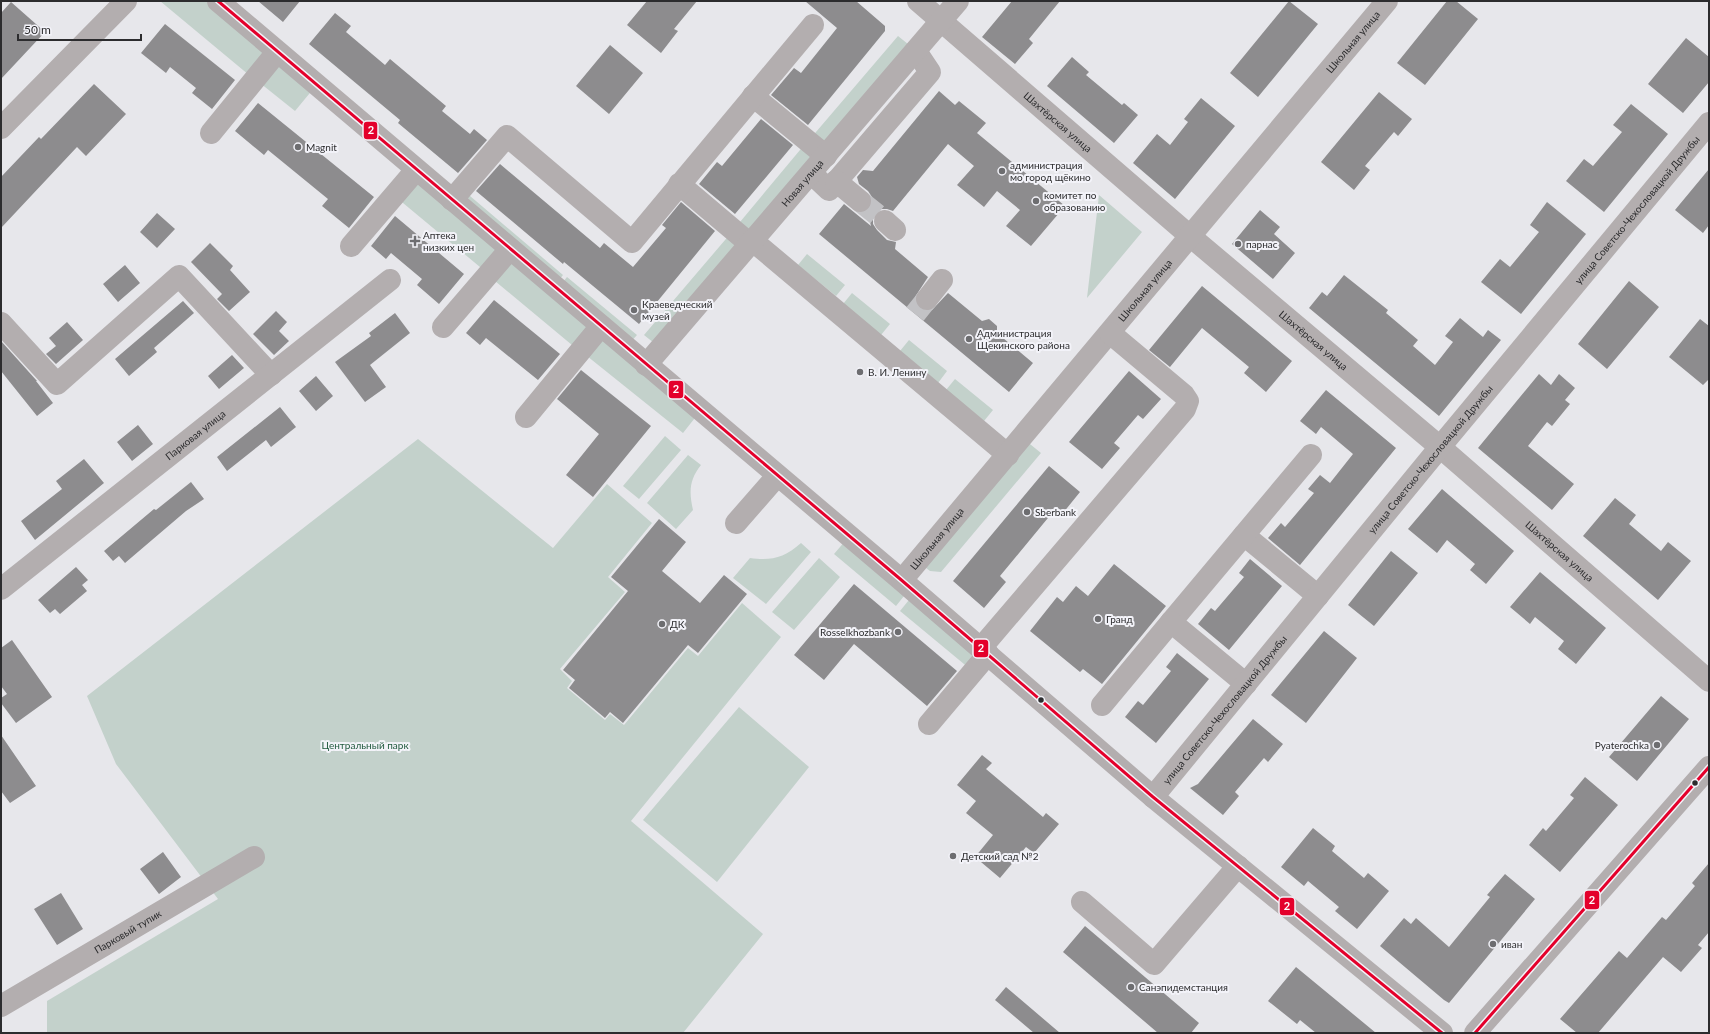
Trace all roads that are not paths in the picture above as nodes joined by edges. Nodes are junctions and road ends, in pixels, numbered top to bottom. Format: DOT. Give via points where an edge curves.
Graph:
graph roads {
  1 [pos="126,1"];
  2 [pos="218,1"];
  3 [pos="918,1"];
  4 [pos="958,1"];
  5 [pos="1387,1"];
  6 [pos="942,21"];
  7 [pos="813,25"];
  8 [pos="916,51"];
  9 [pos="277,52"];
  10 [pos="753,96"];
  11 [pos="1709,123"];
  12 [pos="1,128"];
  13 [pos="211,133"];
  14 [pos="826,156"];
  15 [pos="416,170"];
  16 [pos="811,173"];
  17 [pos="836,181"];
  18 [pos="679,184"];
  19 [pos="452,200"];
  20 [pos="860,201"];
  21 [pos="1190,236"];
  22 [pos="752,243"];
  23 [pos="351,246"];
  24 [pos="510,249"];
  25 [pos="390,280"];
  26 [pos="942,280"];
  27 [pos="927,299"];
  28 [pos="1,323"];
  29 [pos="601,326"];
  30 [pos="443,327"];
  31 [pos="1110,333"];
  32 [pos="646,365"];
  33 [pos="271,375"];
  34 [pos="526,416"];
  35 [pos="1440,447"];
  36 [pos="1008,455"];
  37 [pos="1311,455"];
  38 [pos="777,476"];
  39 [pos="736,523"];
  40 [pos="1244,535"];
  41 [pos="902,580"];
  42 [pos="1,589"];
  43 [pos="1318,596"];
  44 [pos="1171,622"];
  45 [pos="984,651"];
  46 [pos="1709,681"];
  47 [pos="1246,684"];
  48 [pos="1102,705"];
  49 [pos="929,724"];
  50 [pos="1709,767"];
  51 [pos="1153,797"];
  52 [pos="254,857"];
  53 [pos="1238,866"];
  54 [pos="1082,902"];
  55 [pos="1,1006"];
  56 [pos="1442,1033"];
  57 [pos="1475,1033"];
  1 -- 12 [label="street"];
  2 -- 9 [label="street"];
  3 -- 6 [label="street, Шахтёрская улица"];
  4 -- 6 [label="street, Новая улица"];
  5 -- 21 [label="street, Школьная улица"];
  6 -- 8 [label="street, Новая улица"];
  6 -- 21 [label="street, Шахтёрская улица"];
  7 -- 10 [label="street"];
  8 -- 14 [label="street, Новая улица"];
  8 -- 17 [label="street" via="930,72"];
  9 -- 13 [label="street"];
  9 -- 15 [label="street"];
  10 -- 14 [label="street"];
  10 -- 18 [label="street"];
  11 -- 35 [label="street, улица Советско-Чехословацкой Дружбы"];
  14 -- 16 [label="street, Новая улица"];
  15 -- 19 [label="street"];
  15 -- 23 [label="street"];
  16 -- 17 [label="street" via="829,190"];
  16 -- 22 [label="street, Новая улица"];
  17 -- 20 [label="street"];
  18 -- 19 [label="street" via="632,242 507,136"];
  18 -- 22 [label="street"];
  19 -- 24 [label="street"];
  21 -- 31 [label="street, Школьная улица"];
  21 -- 35 [label="street, Шахтёрская улица"];
  22 -- 32 [label="street, Новая улица"];
  22 -- 36 [label="street"];
  24 -- 29 [label="street" via="561,281"];
  24 -- 30 [label="street"];
  25 -- 33 [label="street, Парковая улица"];
  26 -- 27 [label="street"];
  28 -- 33 [label="street" via="57,384 179,276"];
  29 -- 32 [label="street"];
  29 -- 34 [label="street"];
  31 -- 36 [label="street, Школьная улица"];
  31 -- 45 [label="street" via="1184,394 1188,402 1185,409"];
  32 -- 38 [label="street"];
  33 -- 42 [label="street, Парковая улица"];
  35 -- 43 [label="street, улица Советско-Чехословацкой Дружбы"];
  35 -- 46 [label="street, Шахтёрская улица"];
  36 -- 41 [label="street, Школьная улица"];
  37 -- 40 [label="street"];
  38 -- 39 [label="street"];
  38 -- 41 [label="street"];
  40 -- 43 [label="street"];
  40 -- 44 [label="street"];
  41 -- 45 [label="street"];
  43 -- 47 [label="street, улица Советско-Чехословацкой Дружбы"];
  44 -- 47 [label="street"];
  44 -- 48 [label="street"];
  45 -- 49 [label="street"];
  45 -- 51 [label="street"];
  47 -- 51 [label="street, улица Советско-Чехословацкой Дружбы"];
  50 -- 57 [label="street"];
  51 -- 53 [label="street"];
  52 -- 55 [label="street, Парковый тупик"];
  53 -- 54 [label="street" via="1154,964"];
  53 -- 56 [label="street"];
}
